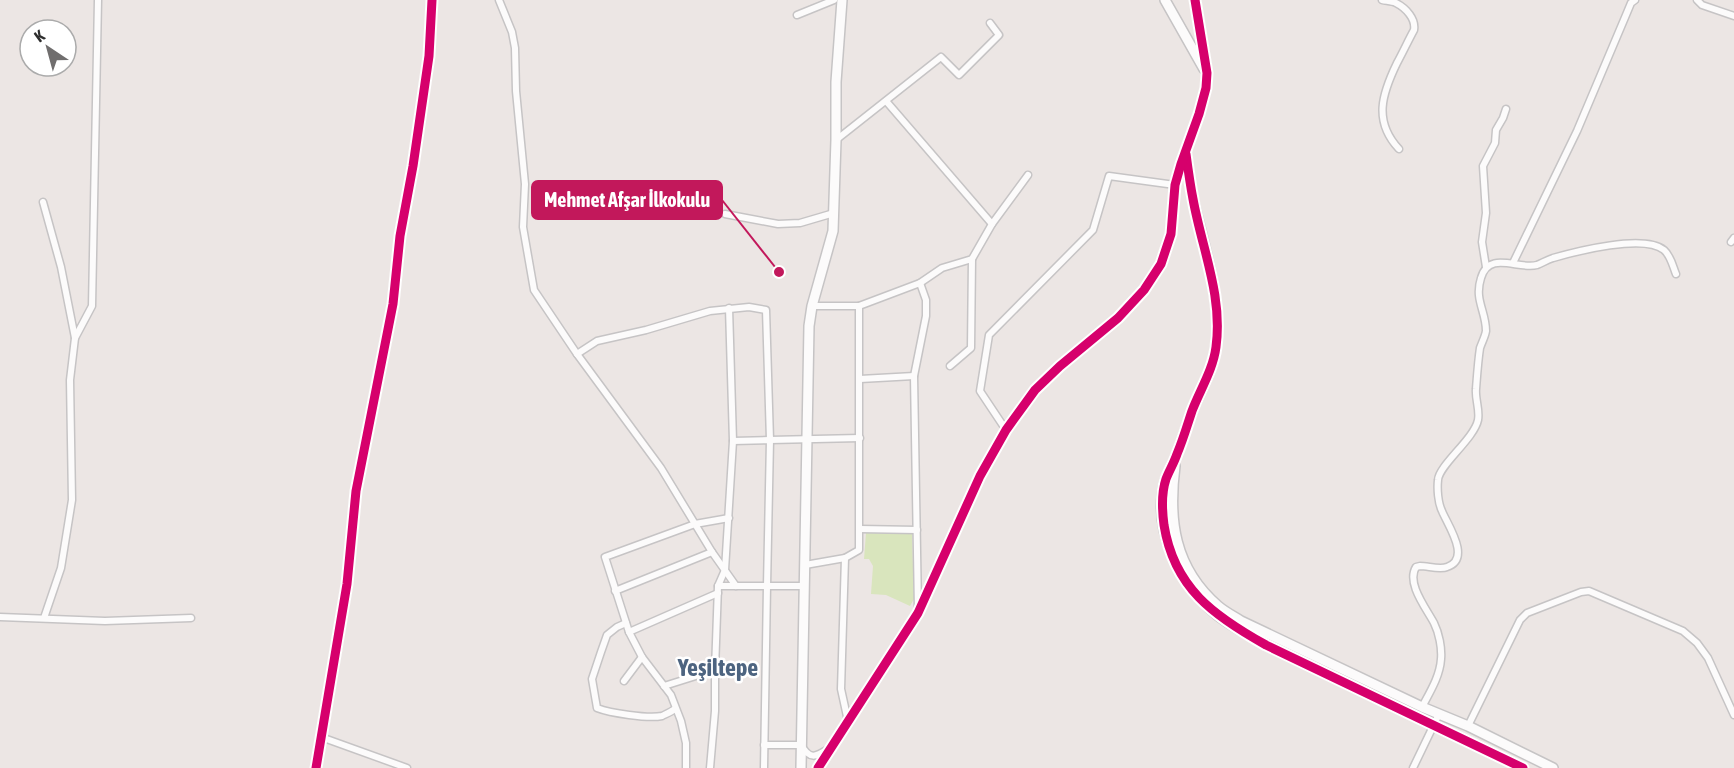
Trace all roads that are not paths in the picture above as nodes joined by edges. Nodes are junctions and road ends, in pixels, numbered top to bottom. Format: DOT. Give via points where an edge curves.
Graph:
graph roads {
  1 [pos="98,0"];
  2 [pos="432,0"];
  3 [pos="499,0"];
  4 [pos="834,0"];
  5 [pos="842,0"];
  6 [pos="1165,0"];
  7 [pos="1195,0"];
  8 [pos="1382,0"];
  9 [pos="1635,0"];
  10 [pos="1697,0"];
  11 [pos="797,15"];
  12 [pos="1734,16"];
  13 [pos="990,23"];
  14 [pos="1207,73"];
  15 [pos="886,101"];
  16 [pos="1506,109"];
  17 [pos="836,140"];
  18 [pos="1399,149"];
  19 [pos="1186,152"];
  20 [pos="1028,175"];
  21 [pos="1175,185"];
  22 [pos="43,202"];
  23 [pos="834,213"];
  24 [pos="725,214"];
  25 [pos="992,224"];
  26 [pos="972,259"];
  27 [pos="1513,263"];
  28 [pos="1486,267"];
  29 [pos="1676,274"];
  30 [pos="920,283"];
  31 [pos="812,306"];
  32 [pos="860,306"];
  33 [pos="729,308"];
  34 [pos="75,338"];
  35 [pos="577,354"];
  36 [pos="950,366"];
  37 [pos="914,376"];
  38 [pos="860,379"];
  39 [pos="1006,430"];
  40 [pos="806,438"];
  41 [pos="860,438"];
  42 [pos="770,440"];
  43 [pos="733,441"];
  44 [pos="1177,454"];
  45 [pos="729,518"];
  46 [pos="695,524"];
  47 [pos="860,529"];
  48 [pos="917,530"];
  49 [pos="712,552"];
  50 [pos="845,558"];
  51 [pos="805,565"];
  52 [pos="725,570"];
  53 [pos="718,586"];
  54 [pos="736,586"];
  55 [pos="767,586"];
  56 [pos="804,586"];
  57 [pos="615,591"];
  58 [pos="718,593"];
  59 [pos="918,613"];
  60 [pos="0,617"];
  61 [pos="44,618"];
  62 [pos="191,618"];
  63 [pos="626,623"];
  64 [pos="629,632"];
  65 [pos="642,657"];
  66 [pos="715,670"];
  67 [pos="624,681"];
  68 [pos="664,686"];
  69 [pos="1422,707"];
  70 [pos="675,709"];
  71 [pos="1439,714"];
  72 [pos="1734,715"];
  73 [pos="848,721"];
  74 [pos="1434,725"];
  75 [pos="1468,726"];
  76 [pos="321,737"];
  77 [pos="764,745"];
  78 [pos="801,745"];
  79 [pos="831,748"];
  80 [pos="316,768"];
  81 [pos="407,768"];
  82 [pos="686,768"];
  83 [pos="710,768"];
  84 [pos="764,768"];
  85 [pos="801,768"];
  86 [pos="818,768"];
  87 [pos="1413,768"];
  88 [pos="1523,768"];
  89 [pos="1553,768"];
  1 -- 34 [label="street" via="92,306"];
  2 -- 76 [label="street" via="429,56 393,304 356,490 346,584"];
  3 -- 35 [label="street" via="515,48 525,184 523,227 534,290"];
  4 -- 11 [label="street"];
  5 -- 17 [label="street"];
  6 -- 14 [label="street"];
  7 -- 14 [label="street"];
  8 -- 18 [label="street" via="1396,3 1415,24 1383,100 1385,127"];
  9 -- 27 [label="street"];
  10 -- 12 [label="street"];
  13 -- 15 [label="street" via="999,35 958,75 941,57"];
  14 -- 19 [label="street"];
  15 -- 17 [label="street"];
  15 -- 25 [label="street"];
  16 -- 28 [label="street" via="1483,166 1486,213 1482,242"];
  17 -- 23 [label="street"];
  19 -- 21 [label="street"];
  19 -- 44 [label="street" via="1214,286 1217,327 1211,367"];
  20 -- 25 [label="street"];
  21 -- 39 [label="street" via="1172,234 1161,264 1144,290 1118,318 1035,390"];
  21 -- 39 [label="street" via="1109,176 1093,230 989,335 980,391"];
  22 -- 34 [label="street"];
  23 -- 24 [label="street" via="800,223 778,224"];
  23 -- 31 [label="street"];
  25 -- 26 [label="street"];
  26 -- 30 [label="street" via="942,268"];
  26 -- 36 [label="street" via="971,348"];
  27 -- 28 [label="street"];
  27 -- 29 [label="street" via="1534,266 1597,247 1642,244 1665,250"];
  28 -- 69 [label="street" via="1478,300 1486,331 1475,391 1478,421 1438,476 1442,511 1455,536 1457,556 1446,568 1420,566 1413,572 1419,598 1437,631 1442,659"];
  30 -- 32 [label="street"];
  30 -- 37 [label="street" via="926,316"];
  31 -- 32 [label="street"];
  31 -- 40 [label="street"];
  32 -- 38 [label="street"];
  33 -- 35 [label="street" via="597,341"];
  33 -- 42 [label="street" via="766,310"];
  33 -- 43 [label="street"];
  34 -- 61 [label="street" via="70,380 72,500 61,568"];
  35 -- 46 [label="street" via="661,468"];
  37 -- 38 [label="street"];
  37 -- 48 [label="street"];
  38 -- 41 [label="street"];
  39 -- 59 [label="street" via="980,477"];
  40 -- 41 [label="street"];
  40 -- 42 [label="street"];
  40 -- 51 [label="street"];
  41 -- 47 [label="street"];
  42 -- 43 [label="street"];
  42 -- 55 [label="street"];
  43 -- 45 [label="street"];
  44 -- 69 [label="street" via="1173,515 1179,551 1189,572 1218,606 1241,621"];
  44 -- 74 [label="street" via="1165,481 1162,508 1173,558 1197,597 1226,621 1266,645"];
  45 -- 46 [label="street"];
  45 -- 52 [label="street"];
  46 -- 49 [label="street"];
  46 -- 57 [label="street" via="605,557"];
  47 -- 48 [label="street"];
  47 -- 50 [label="street" via="859,550"];
  48 -- 59 [label="street"];
  49 -- 52 [label="street"];
  49 -- 57 [label="street"];
  50 -- 51 [label="street"];
  50 -- 73 [label="street" via="841,688"];
  51 -- 56 [label="street"];
  52 -- 53 [label="street"];
  52 -- 54 [label="street"];
  53 -- 54 [label="street"];
  53 -- 58 [label="street"];
  54 -- 55 [label="street"];
  55 -- 56 [label="street"];
  55 -- 77 [label="street"];
  56 -- 78 [label="street"];
  57 -- 63 [label="street"];
  58 -- 64 [label="street"];
  58 -- 66 [label="street"];
  59 -- 73 [label="street"];
  60 -- 61 [label="street"];
  61 -- 62 [label="street"];
  63 -- 64 [label="street"];
  63 -- 70 [label="street" via="607,635 601,652 592,679 597,708 648,716 660,716"];
  64 -- 65 [label="street"];
  65 -- 67 [label="street"];
  65 -- 68 [label="street"];
  66 -- 68 [label="street"];
  66 -- 83 [label="street"];
  68 -- 70 [label="street"];
  69 -- 71 [label="street"];
  70 -- 82 [label="street" via="686,743"];
  71 -- 74 [label="street"];
  71 -- 75 [label="street"];
  72 -- 75 [label="street" via="1708,658 1683,631 1589,591 1520,620"];
  73 -- 79 [label="street"];
  74 -- 87 [label="street"];
  74 -- 88 [label="street"];
  75 -- 89 [label="street"];
  76 -- 80 [label="street"];
  76 -- 81 [label="street"];
  77 -- 78 [label="street"];
  77 -- 84 [label="street"];
  78 -- 79 [label="street" via="813,756"];
  78 -- 85 [label="street"];
  79 -- 86 [label="street"];
}
